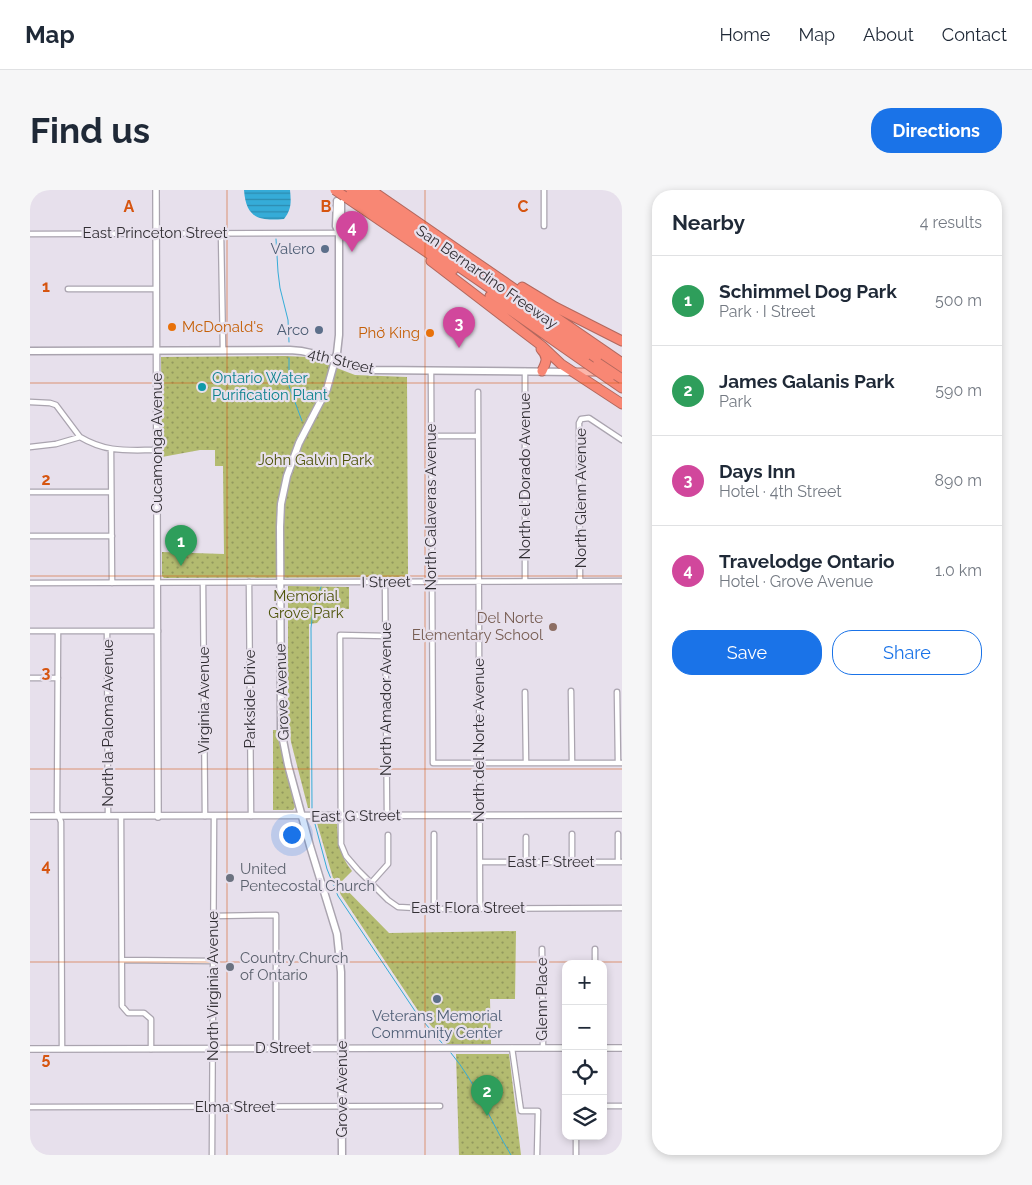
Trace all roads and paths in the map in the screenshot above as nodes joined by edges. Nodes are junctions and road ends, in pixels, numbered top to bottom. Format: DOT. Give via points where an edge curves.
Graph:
graph roads {
  1 [pos="156,190"];
  2 [pos="335,190"];
  3 [pos="359,190"];
  4 [pos="371,190"];
  5 [pos="544,190"];
  6 [pos="342,197"];
  7 [pos="544,226"];
  8 [pos="156,232"];
  9 [pos="221,232"];
  10 [pos="339,233"];
  11 [pos="30,234"];
  12 [pos="424,250"];
  13 [pos="476,262"];
  14 [pos="68,289"];
  15 [pos="156,289"];
  16 [pos="532,340"];
  17 [pos="622,341"];
  18 [pos="156,350"];
  19 [pos="222,350"];
  20 [pos="30,351"];
  21 [pos="336,360"];
  22 [pos="622,363"];
  23 [pos="431,371"];
  24 [pos="524,371"];
  25 [pos="622,371"];
  26 [pos="542,372"];
  27 [pos="574,372"];
  28 [pos="622,379"];
  29 [pos="622,388"];
  30 [pos="478,392"];
  31 [pos="30,402"];
  32 [pos="622,404"];
  33 [pos="432,436"];
  34 [pos="478,436"];
  35 [pos="80,437"];
  36 [pos="622,440"];
  37 [pos="30,447"];
  38 [pos="111,450"];
  39 [pos="157,450"];
  40 [pos="30,492"];
  41 [pos="112,492"];
  42 [pos="30,536"];
  43 [pos="112,536"];
  44 [pos="525,580"];
  45 [pos="432,581"];
  46 [pos="478,581"];
  47 [pos="580,581"];
  48 [pos="622,581"];
  49 [pos="249,582"];
  50 [pos="280,582"];
  51 [pos="385,582"];
  52 [pos="30,583"];
  53 [pos="112,583"];
  54 [pos="158,583"];
  55 [pos="203,583"];
  56 [pos="58,630"];
  57 [pos="107,630"];
  58 [pos="158,630"];
  59 [pos="30,631"];
  60 [pos="386,636"];
  61 [pos="30,678"];
  62 [pos="58,678"];
  63 [pos="571,691"];
  64 [pos="525,692"];
  65 [pos="617,692"];
  66 [pos="480,763"];
  67 [pos="572,763"];
  68 [pos="620,763"];
  69 [pos="526,764"];
  70 [pos="622,814"];
  71 [pos="387,815"];
  72 [pos="480,815"];
  73 [pos="30,816"];
  74 [pos="59,816"];
  75 [pos="108,816"];
  76 [pos="121,816"];
  77 [pos="205,816"];
  78 [pos="214,816"];
  79 [pos="251,816"];
  80 [pos="302,816"];
  81 [pos="341,816"];
  82 [pos="158,817"];
  83 [pos="434,834"];
  84 [pos="572,834"];
  85 [pos="618,834"];
  86 [pos="388,835"];
  87 [pos="526,837"];
  88 [pos="480,862"];
  89 [pos="526,862"];
  90 [pos="572,862"];
  91 [pos="620,862"];
  92 [pos="371,883"];
  93 [pos="480,908"];
  94 [pos="622,908"];
  95 [pos="434,909"];
  96 [pos="214,916"];
  97 [pos="542,949"];
  98 [pos="595,949"];
  99 [pos="122,960"];
  100 [pos="595,960"];
  101 [pos="213,961"];
  102 [pos="213,1048"];
  103 [pos="276,1048"];
  104 [pos="341,1048"];
  105 [pos="512,1048"];
  106 [pos="542,1048"];
  107 [pos="562,1048"];
  108 [pos="607,1048"];
  109 [pos="622,1048"];
  110 [pos="30,1049"];
  111 [pos="62,1049"];
  112 [pos="151,1049"];
  113 [pos="342,1106"];
  114 [pos="440,1106"];
  115 [pos="607,1106"];
  116 [pos="622,1106"];
  117 [pos="30,1107"];
  118 [pos="213,1107"];
  119 [pos="576,1140"];
  120 [pos="212,1155"];
  121 [pos="342,1155"];
  122 [pos="537,1155"];
  123 [pos="576,1155"];
  1 -- 8 [label="street, Cucamonga Avenue"];
  2 -- 6 [label="highway, San Bernardino Freeway, bridge"];
  3 -- 25 [label="highway"];
  4 -- 13 [label="highway, San Bernardino Freeway"];
  5 -- 7 [label="street"];
  6 -- 10 [label="main road, Grove Avenue"];
  6 -- 12 [label="highway, San Bernardino Freeway"];
  6 -- 28 [label="highway, bridge"];
  8 -- 9 [label="street, East Princeton Street"];
  8 -- 11 [label="street, East Princeton Street"];
  8 -- 15 [label="street, Cucamonga Avenue"];
  9 -- 10 [label="street, East Princeton Street"];
  9 -- 19 [label="street"];
  10 -- 21 [label="main road, Grove Avenue"];
  12 -- 16 [label="highway" via="432,263"];
  12 -- 29 [label="highway, San Bernardino Freeway, bridge"];
  13 -- 17 [label="highway" via="500,272 555,307"];
  13 -- 22 [label="highway, San Bernardino Freeway"];
  14 -- 15 [label="street"];
  15 -- 18 [label="street, Cucamonga Avenue"];
  16 -- 26 [label="highway" via="546,355"];
  16 -- 27 [label="highway"];
  18 -- 19 [label="main road, 4th Street"];
  18 -- 20 [label="main road, 4th Street"];
  18 -- 39 [label="street, Cucamonga Avenue"];
  19 -- 21 [label="main road, 4th Street" via="314,352"];
  21 -- 23 [label="main road, 4th Street" via="368,370"];
  21 -- 50 [label="main road, Grove Avenue" via="327,389 299,443 287,476 281,504"];
  23 -- 24 [label="main road, 4th Street"];
  23 -- 33 [label="street, North Calaveras Avenue"];
  24 -- 26 [label="main road, 4th Street"];
  24 -- 44 [label="street, North el Dorado Avenue"];
  25 -- 27 [label="main road, 4th Street"];
  26 -- 27 [label="main road, 4th Street"];
  27 -- 32 [label="highway"];
  30 -- 34 [label="street, North del Norte Avenue"];
  31 -- 35 [label="street" via="56,405"];
  33 -- 34 [label="street"];
  33 -- 45 [label="street, North Calaveras Avenue"];
  34 -- 46 [label="street, North del Norte Avenue"];
  35 -- 37 [label="street"];
  35 -- 38 [label="street"];
  36 -- 47 [label="street, North Glenn Avenue" via="589,418 585,417 580,423"];
  38 -- 39 [label="street"];
  38 -- 41 [label="street"];
  39 -- 54 [label="street, Cucamonga Avenue"];
  40 -- 41 [label="street"];
  41 -- 43 [label="street"];
  42 -- 43 [label="street"];
  43 -- 53 [label="street"];
  44 -- 46 [label="street, I Street"];
  44 -- 47 [label="street, I Street"];
  45 -- 46 [label="street, I Street"];
  45 -- 51 [label="street, I Street"];
  45 -- 66 [label="street, North Calaveras Avenue" via="433,763"];
  46 -- 66 [label="street, North del Norte Avenue"];
  47 -- 48 [label="street, I Street"];
  49 -- 50 [label="street, I Street"];
  49 -- 55 [label="street, I Street"];
  49 -- 79 [label="street, Parkside Drive"];
  50 -- 51 [label="street, I Street"];
  50 -- 80 [label="main road, Grove Avenue" via="281,730"];
  51 -- 60 [label="street, North Amador Avenue"];
  52 -- 53 [label="street, I Street"];
  53 -- 54 [label="street, I Street"];
  54 -- 55 [label="street, I Street"];
  54 -- 58 [label="street, Cucamonga Avenue"];
  55 -- 77 [label="street, Virginia Avenue"];
  56 -- 57 [label="street"];
  56 -- 59 [label="street"];
  56 -- 62 [label="street"];
  57 -- 58 [label="street"];
  57 -- 75 [label="street, North la Paloma Avenue"];
  58 -- 82 [label="street, Cucamonga Avenue"];
  60 -- 71 [label="street, North Amador Avenue"];
  60 -- 81 [label="street, East Flora Street" via="340,636"];
  61 -- 62 [label="street"];
  62 -- 74 [label="street"];
  63 -- 67 [label="street"];
  64 -- 69 [label="street"];
  65 -- 68 [label="street"];
  66 -- 69 [label="street"];
  66 -- 72 [label="street, North del Norte Avenue"];
  67 -- 68 [label="street"];
  67 -- 69 [label="street"];
  70 -- 72 [label="street, East G Street"];
  71 -- 72 [label="street, East G Street"];
  71 -- 81 [label="street, East G Street"];
  72 -- 88 [label="street, North del Norte Avenue"];
  73 -- 74 [label="street, East G Street"];
  74 -- 75 [label="street, East G Street"];
  74 -- 111 [label="street" via="62,832"];
  75 -- 76 [label="street, East G Street"];
  76 -- 82 [label="street, East G Street"];
  76 -- 99 [label="street"];
  77 -- 78 [label="street, East G Street"];
  77 -- 82 [label="street, East G Street"];
  78 -- 79 [label="street, East G Street"];
  78 -- 96 [label="street, North Virginia Avenue"];
  79 -- 80 [label="street, East G Street"];
  80 -- 81 [label="street, East G Street"];
  80 -- 104 [label="main road, Grove Avenue" via="337,934"];
  81 -- 92 [label="street, East Flora Street" via="341,844 346,856"];
  83 -- 95 [label="street"];
  84 -- 90 [label="street"];
  85 -- 91 [label="street"];
  86 -- 92 [label="street" via="388,864"];
  87 -- 89 [label="street"];
  88 -- 89 [label="street, East F Street"];
  88 -- 93 [label="street, North del Norte Avenue"];
  89 -- 90 [label="street, East F Street"];
  90 -- 91 [label="street, East F Street"];
  92 -- 95 [label="street, East Flora Street" via="398,907"];
  93 -- 94 [label="street, East Flora Street"];
  93 -- 95 [label="street, East Flora Street"];
  96 -- 101 [label="street, North Virginia Avenue"];
  96 -- 103 [label="street" via="276,915"];
  97 -- 106 [label="street, Glenn Place"];
  98 -- 100 [label="street"];
  99 -- 101 [label="street"];
  99 -- 112 [label="street" via="122,1006 128,1013 144,1013 151,1020"];
  101 -- 102 [label="street, North Virginia Avenue"];
  102 -- 103 [label="street, D Street"];
  102 -- 112 [label="street, D Street"];
  102 -- 118 [label="street, North Virginia Avenue"];
  103 -- 104 [label="street, D Street"];
  104 -- 105 [label="street, D Street"];
  104 -- 113 [label="main road, Grove Avenue"];
  105 -- 106 [label="street, D Street"];
  105 -- 122 [label="street" via="521,1112 538,1111"];
  106 -- 107 [label="street, D Street"];
  108 -- 109 [label="street"];
  110 -- 111 [label="street, D Street"];
  111 -- 112 [label="street, D Street"];
  113 -- 114 [label="street, Elma Street"];
  113 -- 118 [label="street, Elma Street"];
  113 -- 121 [label="main road, Grove Avenue"];
  115 -- 116 [label="street"];
  117 -- 118 [label="street, Elma Street"];
  118 -- 120 [label="street, North Virginia Avenue"];
  119 -- 123 [label="street"];
}
